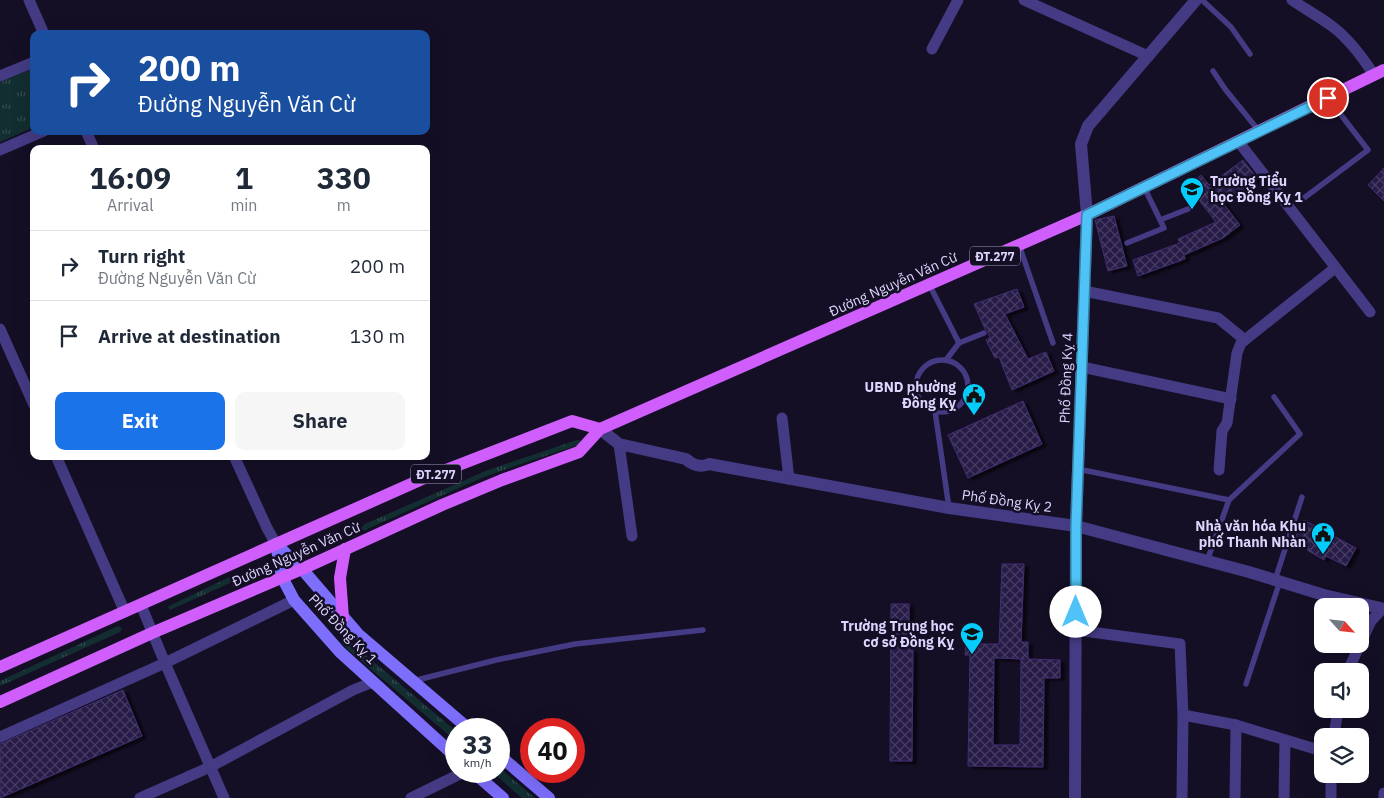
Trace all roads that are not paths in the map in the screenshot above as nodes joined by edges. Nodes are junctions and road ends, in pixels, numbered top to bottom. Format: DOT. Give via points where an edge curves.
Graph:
graph roads {
  1 [pos="30,0"];
  2 [pos="958,0"];
  3 [pos="1024,0"];
  4 [pos="1196,0"];
  5 [pos="1202,0"];
  6 [pos="1292,0"];
  7 [pos="42,30"];
  8 [pos="932,48"];
  9 [pos="1250,54"];
  10 [pos="1148,56"];
  11 [pos="30,64"];
  12 [pos="1213,71"];
  13 [pos="1379,73"];
  14 [pos="0,76"];
  15 [pos="1328,98"];
  16 [pos="1259,131"];
  17 [pos="35,135"];
  18 [pos="1238,141"];
  19 [pos="0,150"];
  20 [pos="1144,187"];
  21 [pos="1304,198"];
  22 [pos="1188,209"];
  23 [pos="1087,215"];
  24 [pos="1160,220"];
  25 [pos="1127,243"];
  26 [pos="1019,245"];
  27 [pos="1335,268"];
  28 [pos="929,284"];
  29 [pos="1084,291"];
  30 [pos="1370,312"];
  31 [pos="0,328"];
  32 [pos="984,333"];
  33 [pos="1245,340"];
  34 [pos="958,343"];
  35 [pos="1053,343"];
  36 [pos="946,360"];
  37 [pos="1082,367"];
  38 [pos="30,396"];
  39 [pos="1274,397"];
  40 [pos="1231,399"];
  41 [pos="935,411"];
  42 [pos="782,418"];
  43 [pos="600,429"];
  44 [pos="619,444"];
  45 [pos="58,460"];
  46 [pos="236,460"];
  47 [pos="1078,469"];
  48 [pos="1218,470"];
  49 [pos="789,479"];
  50 [pos="1302,497"];
  51 [pos="1229,500"];
  52 [pos="949,508"];
  53 [pos="1076,526"];
  54 [pos="632,536"];
  55 [pos="276,544"];
  56 [pos="345,549"];
  57 [pos="1207,561"];
  58 [pos="302,569"];
  59 [pos="282,577"];
  60 [pos="1278,580"];
  61 [pos="294,600"];
  62 [pos="141,605"];
  63 [pos="1383,609"];
  64 [pos="125,612"];
  65 [pos="343,618"];
  66 [pos="703,630"];
  67 [pos="1076,630"];
  68 [pos="152,633"];
  69 [pos="165,663"];
  70 [pos="1351,663"];
  71 [pos="0,667"];
  72 [pos="413,681"];
  73 [pos="373,682"];
  74 [pos="1246,684"];
  75 [pos="0,702"];
  76 [pos="1183,716"];
  77 [pos="456,718"];
  78 [pos="1236,725"];
  79 [pos="0,737"];
  80 [pos="1286,740"];
  81 [pos="445,747"];
  82 [pos="1314,749"];
  83 [pos="510,764"];
  84 [pos="210,767"];
  85 [pos="445,781"];
  86 [pos="486,783"];
  87 [pos="1331,783"];
  88 [pos="1384,793"];
  89 [pos="140,798"];
  90 [pos="224,798"];
  91 [pos="411,798"];
  92 [pos="504,798"];
  93 [pos="549,798"];
  94 [pos="1075,798"];
  95 [pos="1182,798"];
  96 [pos="1235,798"];
  97 [pos="1284,798"];
  98 [pos="1331,798"];
  99 [pos="1384,798"];
  1 -- 7 [label="street"];
  2 -- 8 [label="street"];
  3 -- 10 [label="street"];
  4 -- 10 [label="street, Phố Đồng Kỵ 4"];
  5 -- 9 [label="lane" via="1231,27"];
  6 -- 13 [label="street" via="1334,27"];
  10 -- 23 [label="street, Phố Đồng Kỵ 4" via="1088,126 1082,144"];
  11 -- 14 [label="street"];
  12 -- 16 [label="lane"];
  13 -- 15 [label="main road, Đường Nguyễn Văn Cừ / ĐT.277"];
  15 -- 16 [label="main road, Đường Nguyễn Văn Cừ / ĐT.277"];
  15 -- 21 [label="lane" via="1368,150"];
  16 -- 18 [label="main road, Đường Nguyễn Văn Cừ / ĐT.277"];
  17 -- 19 [label="street"];
  18 -- 20 [label="main road, Đường Nguyễn Văn Cừ / ĐT.277"];
  18 -- 27 [label="street"];
  20 -- 23 [label="main road, Đường Nguyễn Văn Cừ / ĐT.277"];
  20 -- 24 [label="lane"];
  22 -- 24 [label="lane"];
  23 -- 26 [label="main road, Đường Nguyễn Văn Cừ / ĐT.277"];
  23 -- 29 [label="street, Phố Đồng Kỵ 4"];
  24 -- 25 [label="lane" via="1164,228"];
  26 -- 28 [label="main road, Đường Nguyễn Văn Cừ / ĐT.277"];
  26 -- 35 [label="lane"];
  27 -- 30 [label="street"];
  27 -- 33 [label="street"];
  28 -- 34 [label="lane"];
  28 -- 43 [label="main road, Đường Nguyễn Văn Cừ / ĐT.277"];
  29 -- 33 [label="street" via="1218,318"];
  29 -- 37 [label="street, Phố Đồng Kỵ 4"];
  31 -- 38 [label="street"];
  32 -- 34 [label="lane"];
  33 -- 40 [label="street" via="1237,353"];
  34 -- 36 [label="lane"];
  36 -- 41 [label="lane" via="929,363 922,369 916,385 921,401"];
  36 -- 41 [label="lane" via="954,362 966,374 968,391 959,406 943,412"];
  37 -- 40 [label="street"];
  37 -- 47 [label="street, Phố Đồng Kỵ 4"];
  39 -- 51 [label="lane" via="1300,434"];
  40 -- 48 [label="street" via="1228,423 1222,431"];
  41 -- 52 [label="lane"];
  42 -- 49 [label="street"];
  43 -- 44 [label="street, Phố Đồng Kỵ 2"];
  43 -- 55 [label="main road, Đường Nguyễn Văn Cừ / ĐT.277" via="572,421 420,480"];
  43 -- 56 [label="main road, Đường Nguyễn Văn Cừ / ĐT.277" via="579,452 502,480"];
  44 -- 49 [label="street, Phố Đồng Kỵ 2" via="686,459 699,457 709,464"];
  44 -- 54 [label="street"];
  45 -- 64 [label="street"];
  46 -- 55 [label="street"];
  47 -- 51 [label="lane"];
  47 -- 53 [label="street, Phố Đồng Kỵ 4"];
  49 -- 52 [label="street, Phố Đồng Kỵ 2"];
  50 -- 60 [label="lane"];
  51 -- 57 [label="lane"];
  52 -- 53 [label="street, Phố Đồng Kỵ 2"];
  53 -- 57 [label="street, Phố Đồng Kỵ 2"];
  53 -- 67 [label="street, Phố Đồng Kỵ 4"];
  55 -- 58 [label="main road, Phố Đồng Kỵ 1"];
  55 -- 59 [label="main road, Phố Đồng Kỵ 1"];
  55 -- 62 [label="main road, Đường Nguyễn Văn Cừ / ĐT.277"];
  56 -- 58 [label="main road, Đường Nguyễn Văn Cừ / ĐT.277"];
  56 -- 65 [label="main road" via="340,576"];
  57 -- 60 [label="street, Phố Đồng Kỵ 2"];
  58 -- 59 [label="main road, Đường Nguyễn Văn Cừ / ĐT.277"];
  58 -- 65 [label="main road, Phố Đồng Kỵ 1"];
  59 -- 61 [label="main road, Phố Đồng Kỵ 1"];
  59 -- 68 [label="main road, Đường Nguyễn Văn Cừ / ĐT.277"];
  60 -- 63 [label="street, Phố Đồng Kỵ 2"];
  60 -- 74 [label="lane"];
  61 -- 69 [label="street"];
  61 -- 73 [label="main road, Phố Đồng Kỵ 1" via="332,644"];
  62 -- 64 [label="main road, Đường Nguyễn Văn Cừ / ĐT.277"];
  62 -- 68 [label="street"];
  63 -- 70 [label="street" via="1371,621"];
  64 -- 71 [label="main road, Đường Nguyễn Văn Cừ / ĐT.277"];
  65 -- 72 [label="main road, Phố Đồng Kỵ 1"];
  66 -- 72 [label="lane" via="575,644"];
  67 -- 76 [label="street" via="1180,644"];
  67 -- 94 [label="street, Phố Đồng Kỵ 4"];
  68 -- 69 [label="street"];
  68 -- 75 [label="main road, Đường Nguyễn Văn Cừ / ĐT.277"];
  69 -- 79 [label="street"];
  69 -- 84 [label="street"];
  72 -- 77 [label="main road, Phố Đồng Kỵ 1"];
  73 -- 81 [label="main road, Phố Đồng Kỵ 1"];
  73 -- 84 [label="street"];
  76 -- 78 [label="street"];
  76 -- 95 [label="street"];
  78 -- 80 [label="street"];
  78 -- 96 [label="street"];
  80 -- 82 [label="street"];
  80 -- 97 [label="street"];
  83 -- 93 [label="main road"];
  84 -- 89 [label="street"];
  84 -- 90 [label="street"];
  85 -- 91 [label="street"];
  86 -- 92 [label="main road"];
  87 -- 98 [label="street"];
  88 -- 99 [label="street"];
}
